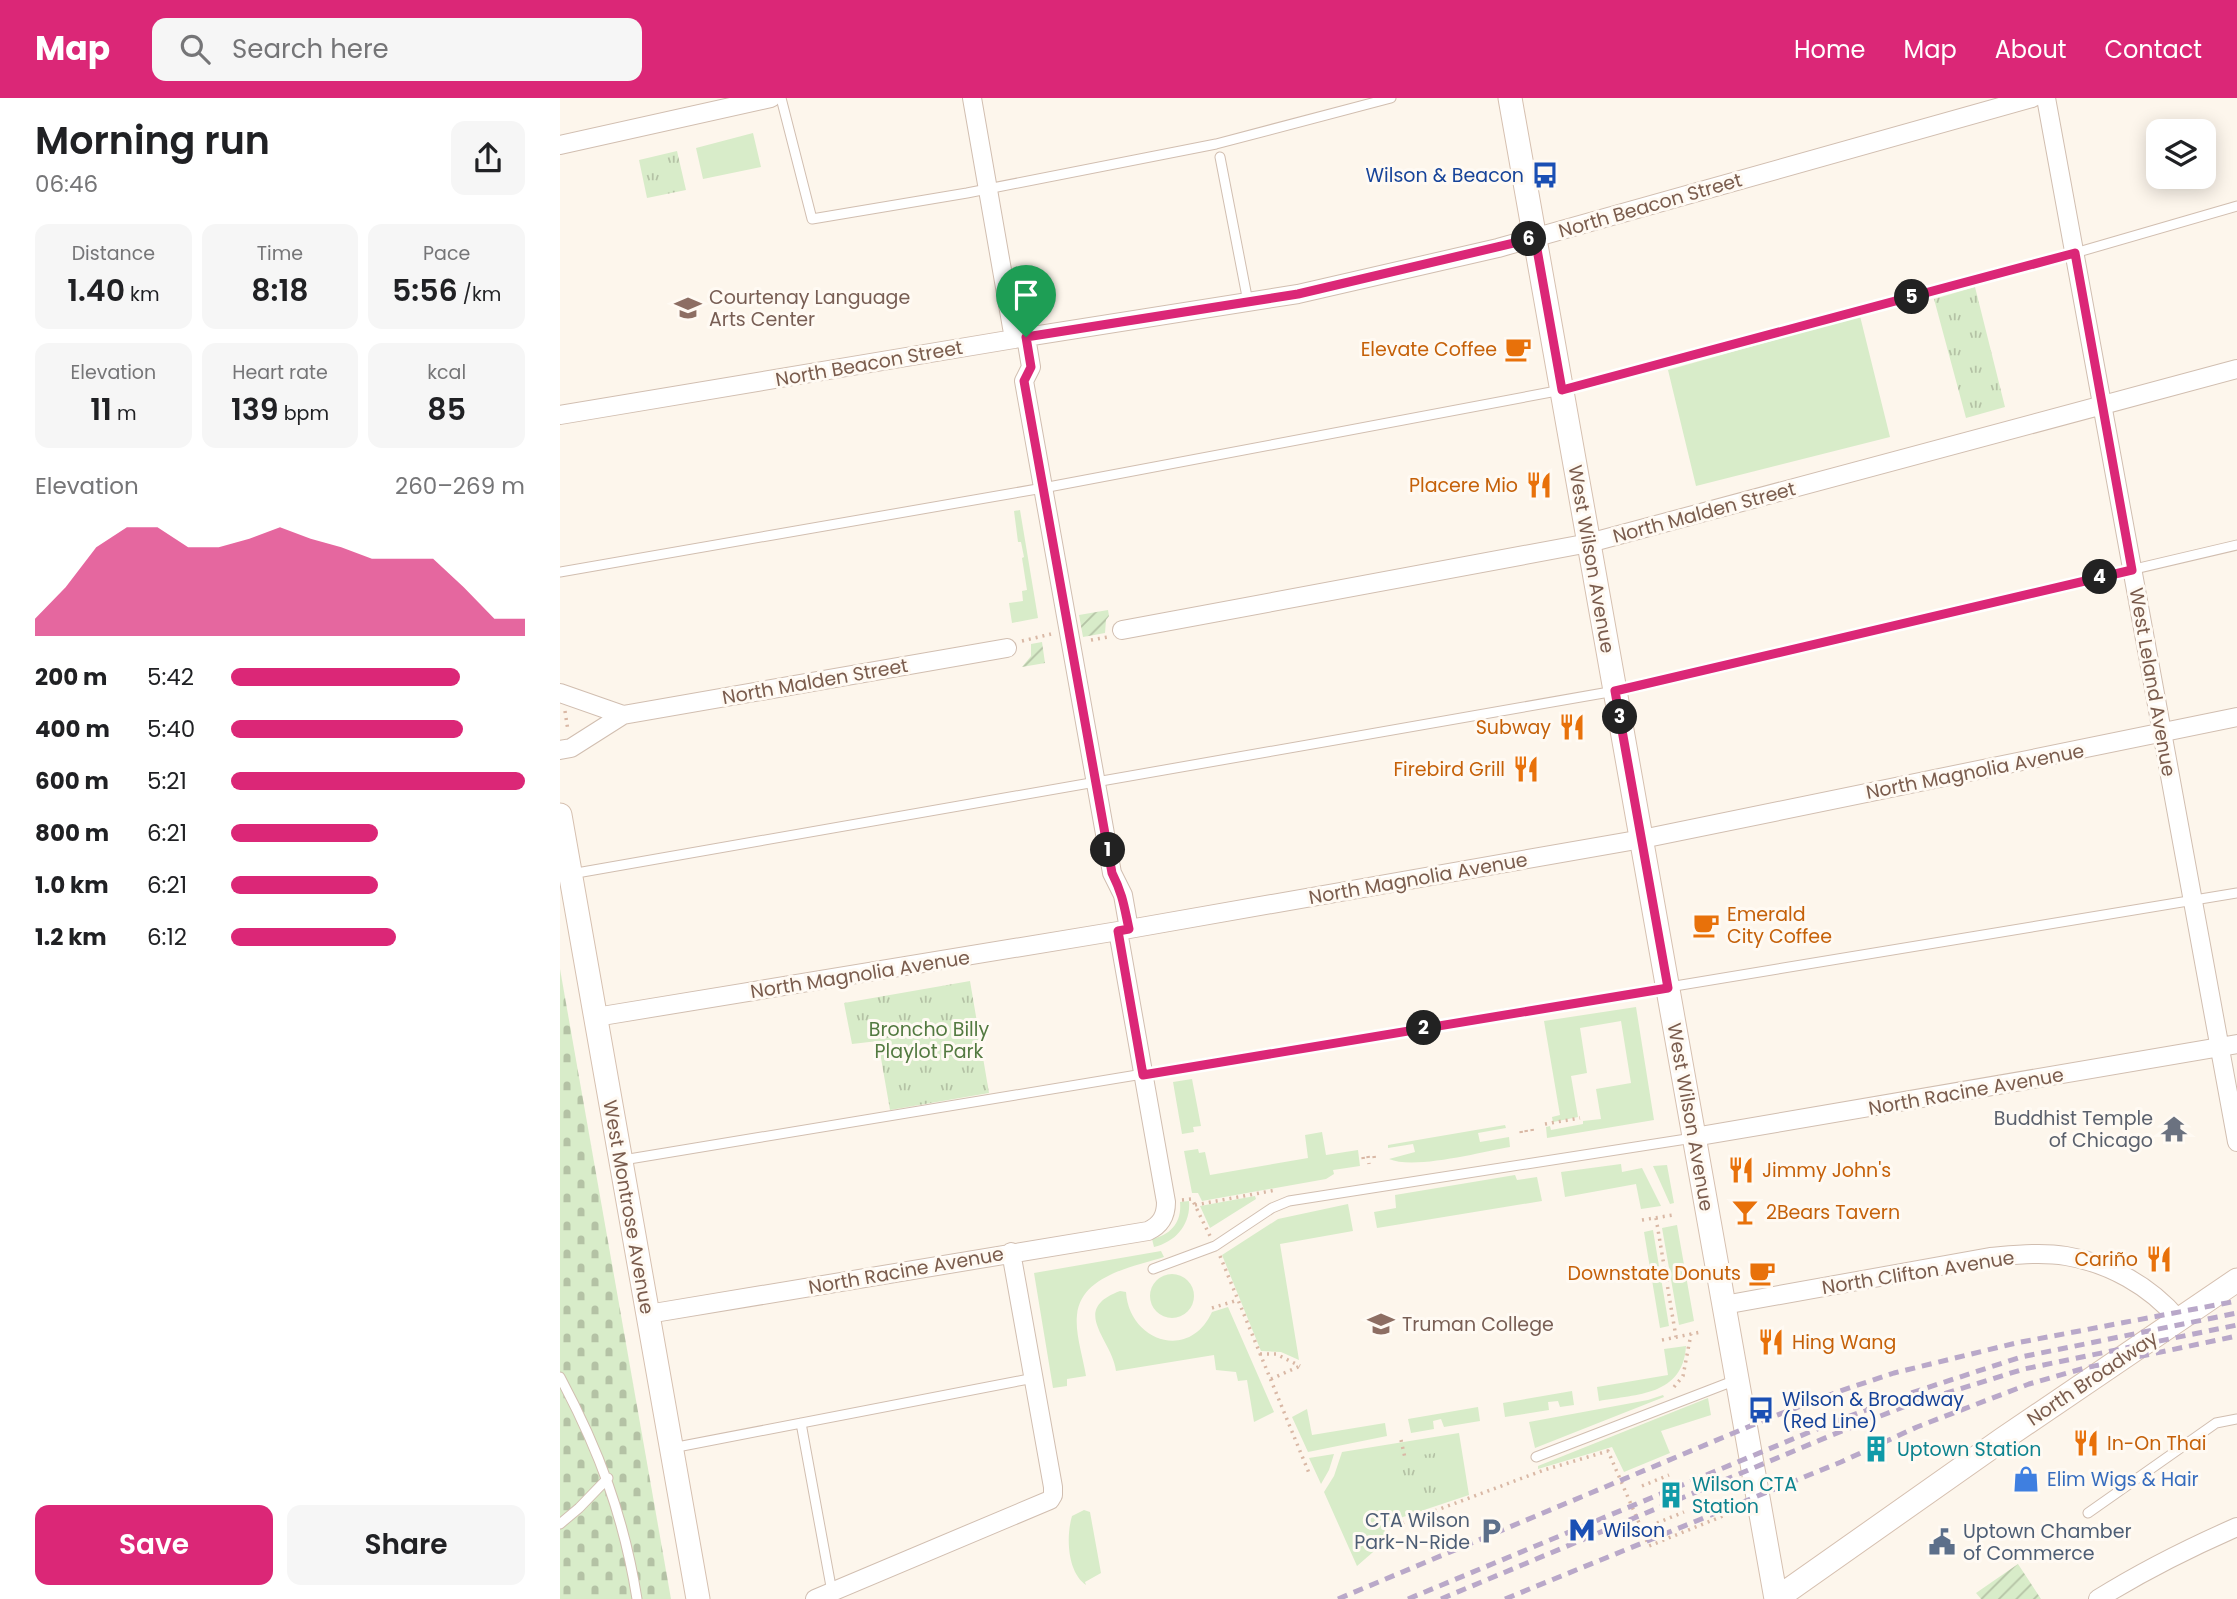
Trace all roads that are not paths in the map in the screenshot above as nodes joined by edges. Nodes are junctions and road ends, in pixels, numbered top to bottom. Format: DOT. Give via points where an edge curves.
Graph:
graph roads {
  1 [pos="771,98"];
  2 [pos="781,98"];
  3 [pos="972,98"];
  4 [pos="1391,98"];
  5 [pos="1510,98"];
  6 [pos="2032,98"];
  7 [pos="2046,98"];
  8 [pos="560,145"];
  9 [pos="1220,157"];
  10 [pos="988,189"];
  11 [pos="2237,206"];
  12 [pos="1535,238"];
  13 [pos="2075,253"];
  14 [pos="1248,302"];
  15 [pos="1020,338"];
  16 [pos="2237,369"];
  17 [pos="1562,390"];
  18 [pos="2102,404"];
  19 [pos="560,415"];
  20 [pos="1043,488"];
  21 [pos="1589,543"];
  22 [pos="2237,545"];
  23 [pos="2132,570"];
  24 [pos="560,572"];
  25 [pos="1122,630"];
  26 [pos="1007,648"];
  27 [pos="1615,691"];
  28 [pos="562,699"];
  29 [pos="623,715"];
  30 [pos="2237,717"];
  31 [pos="2162,733"];
  32 [pos="565,744"];
  33 [pos="1096,782"];
  34 [pos="560,815"];
  35 [pos="1642,839"];
  36 [pos="570,874"];
  37 [pos="2237,893"];
  38 [pos="2193,901"];
  39 [pos="1123,930"];
  40 [pos="1668,988"];
  41 [pos="596,1017"];
  42 [pos="2228,1046"];
  43 [pos="1143,1075"];
  44 [pos="1694,1138"];
  45 [pos="2237,1142"];
  46 [pos="621,1161"];
  47 [pos="1011,1252"];
  48 [pos="1153,1269"];
  49 [pos="2237,1280"];
  50 [pos="1724,1304"];
  51 [pos="648,1314"];
  52 [pos="2178,1319"];
  53 [pos="560,1377"];
  54 [pos="1034,1378"];
  55 [pos="1737,1379"];
  56 [pos="2237,1419"];
  57 [pos="801,1423"];
  58 [pos="671,1448"];
  59 [pos="1536,1457"];
  60 [pos="608,1478"];
  61 [pos="2088,1513"];
  62 [pos="560,1524"];
  63 [pos="2237,1527"];
  64 [pos="832,1592"];
  65 [pos="637,1599"];
  66 [pos="698,1599"];
  67 [pos="815,1599"];
  68 [pos="1776,1599"];
  69 [pos="2098,1599"];
  1 -- 8 [label="street"];
  2 -- 10 [label="lane" via="812,219"];
  3 -- 10 [label="street"];
  4 -- 10 [label="lane" via="1216,144"];
  5 -- 12 [label="street, West Wilson Avenue"];
  6 -- 12 [label="street, North Beacon Street"];
  7 -- 13 [label="street, West Leland Avenue"];
  9 -- 14 [label="lane"];
  10 -- 15 [label="street"];
  11 -- 13 [label="lane"];
  12 -- 14 [label="street, North Beacon Street"];
  12 -- 17 [label="street, West Wilson Avenue"];
  13 -- 17 [label="lane"];
  13 -- 18 [label="street, West Leland Avenue"];
  14 -- 15 [label="street, North Beacon Street"];
  15 -- 19 [label="street, North Beacon Street"];
  15 -- 20 [label="street" via="1031,367 1024,381"];
  16 -- 18 [label="street, North Malden Street"];
  17 -- 20 [label="lane"];
  17 -- 21 [label="street, West Wilson Avenue"];
  18 -- 21 [label="street, North Malden Street"];
  18 -- 23 [label="street, West Leland Avenue"];
  20 -- 24 [label="lane"];
  20 -- 33 [label="street"];
  21 -- 25 [label="street, North Malden Street"];
  21 -- 27 [label="street, West Wilson Avenue"];
  22 -- 23 [label="lane"];
  23 -- 27 [label="lane"];
  23 -- 31 [label="street, West Leland Avenue"];
  26 -- 29 [label="street, North Malden Street"];
  27 -- 33 [label="lane"];
  27 -- 35 [label="street, West Wilson Avenue"];
  28 -- 29 [label="street, North Malden Street"];
  29 -- 32 [label="street, North Malden Street" via="571,748"];
  30 -- 31 [label="street, North Magnolia Avenue"];
  31 -- 35 [label="street, North Magnolia Avenue"];
  31 -- 38 [label="street, West Leland Avenue"];
  33 -- 36 [label="lane"];
  33 -- 39 [label="street" via="1112,873 1123,895"];
  34 -- 36 [label="street, West Montrose Avenue"];
  35 -- 39 [label="street, North Magnolia Avenue"];
  35 -- 40 [label="street, West Wilson Avenue"];
  36 -- 41 [label="street, West Montrose Avenue"];
  37 -- 38 [label="lane"];
  38 -- 40 [label="lane"];
  38 -- 42 [label="street, West Leland Avenue"];
  39 -- 41 [label="street, North Magnolia Avenue"];
  39 -- 43 [label="street"];
  40 -- 43 [label="lane"];
  40 -- 44 [label="street, West Wilson Avenue"];
  41 -- 46 [label="street, West Montrose Avenue"];
  42 -- 44 [label="street, North Racine Avenue"];
  42 -- 45 [label="street, West Leland Avenue"];
  43 -- 46 [label="lane"];
  43 -- 47 [label="street, North Racine Avenue" via="1166,1202 1162,1221 1148,1231"];
  44 -- 48 [label="lane" via="1289,1201 1215,1246"];
  44 -- 50 [label="street, West Wilson Avenue"];
  46 -- 51 [label="street, West Montrose Avenue"];
  47 -- 51 [label="street, North Racine Avenue"];
  47 -- 54 [label="street"];
  49 -- 52 [label="street, North Broadway"];
  50 -- 52 [label="street, North Clifton Avenue" via="1990,1257 2032,1254 2066,1256 2115,1271 2166,1304"];
  50 -- 55 [label="street, West Wilson Avenue"];
  51 -- 58 [label="street, West Montrose Avenue"];
  52 -- 68 [label="street, North Broadway"];
  53 -- 60 [label="lane"];
  54 -- 57 [label="lane"];
  54 -- 64 [label="street" via="1053,1487 1051,1500"];
  55 -- 59 [label="lane"];
  55 -- 68 [label="street, West Wilson Avenue"];
  56 -- 61 [label="lane" via="2216,1423"];
  57 -- 58 [label="lane"];
  57 -- 64 [label="lane"];
  58 -- 66 [label="street, West Montrose Avenue"];
  60 -- 62 [label="lane"];
  60 -- 65 [label="lane"];
  63 -- 69 [label="street"];
  64 -- 67 [label="street"];
}
